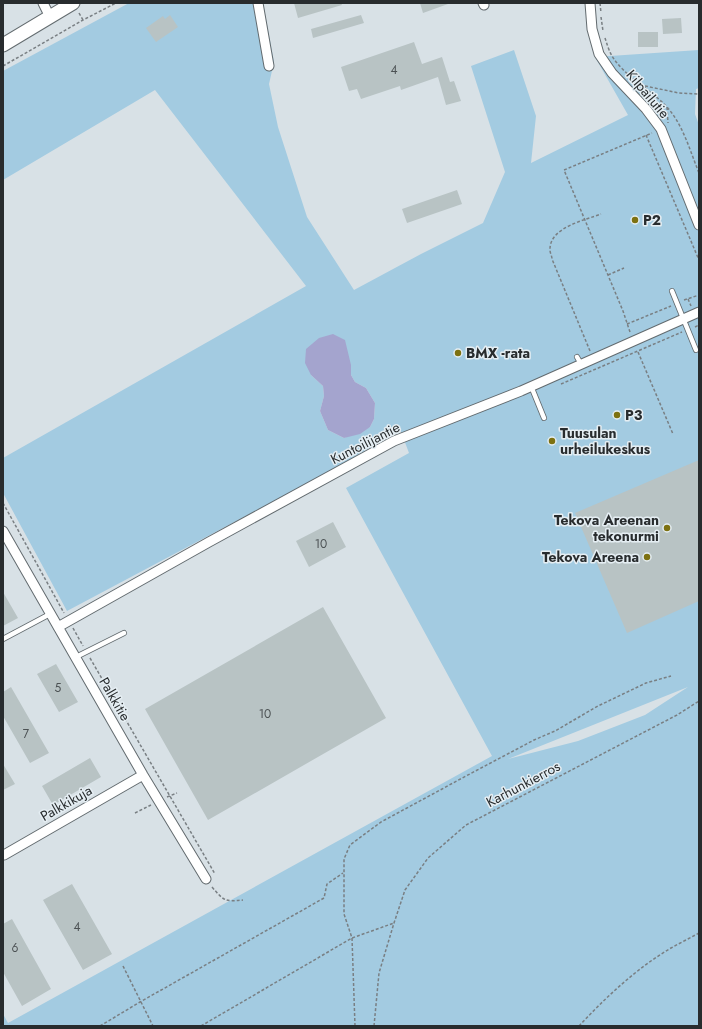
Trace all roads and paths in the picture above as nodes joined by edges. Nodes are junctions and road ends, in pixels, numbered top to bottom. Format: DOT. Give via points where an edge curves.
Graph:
graph roads {
  1 [pos="43,3"];
  2 [pos="73,3"];
  3 [pos="116,3"];
  4 [pos="258,3"];
  5 [pos="590,3"];
  6 [pos="600,3"];
  7 [pos="50,17"];
  8 [pos="3,45"];
  9 [pos="3,66"];
  10 [pos="269,66"];
  11 [pos="644,86"];
  12 [pos="699,94"];
  13 [pos="667,107"];
  14 [pos="699,114"];
  15 [pos="661,129"];
  16 [pos="646,135"];
  17 [pos="699,173"];
  18 [pos="602,214"];
  19 [pos="585,220"];
  20 [pos="699,225"];
  21 [pos="699,260"];
  22 [pos="624,268"];
  23 [pos="608,275"];
  24 [pos="672,291"];
  25 [pos="699,295"];
  26 [pos="676,303"];
  27 [pos="699,312"];
  28 [pos="683,319"];
  29 [pos="628,324"];
  30 [pos="699,325"];
  31 [pos="687,330"];
  32 [pos="630,332"];
  33 [pos="696,350"];
  34 [pos="590,351"];
  35 [pos="638,351"];
  36 [pos="531,386"];
  37 [pos="556,386"];
  38 [pos="544,418"];
  39 [pos="673,434"];
  40 [pos="3,503"];
  41 [pos="3,531"];
  42 [pos="50,614"];
  43 [pos="69,621"];
  44 [pos="58,627"];
  45 [pos="124,633"];
  46 [pos="3,639"];
  47 [pos="87,652"];
  48 [pos="76,658"];
  49 [pos="671,676"];
  50 [pos="699,701"];
  51 [pos="143,775"];
  52 [pos="4,855"];
  53 [pos="344,873"];
  54 [pos="215,874"];
  55 [pos="206,879"];
  56 [pos="244,900"];
  57 [pos="394,923"];
  58 [pos="699,933"];
  59 [pos="352,938"];
  60 [pos="123,966"];
  61 [pos="140,1002"];
  62 [pos="100,1026"];
  63 [pos="153,1026"];
  64 [pos="201,1026"];
  65 [pos="355,1026"];
  66 [pos="374,1026"];
  67 [pos="578,1026"];
  1 -- 7 [label="street"];
  2 -- 7 [label="street"];
  3 -- 9 [label="path"];
  4 -- 10 [label="street"];
  5 -- 15 [label="street, Kilpailutie" via="592,30 599,54"];
  6 -- 11 [label="path" via="603,35 612,56 628,74"];
  7 -- 8 [label="street"];
  11 -- 12 [label="path" via="678,93"];
  11 -- 13 [label="path"];
  12 -- 14 [label="path"];
  13 -- 15 [label="path" via="667,126"];
  13 -- 17 [label="path" via="681,128"];
  15 -- 16 [label="path"];
  15 -- 20 [label="street, Kilpailutie"];
  16 -- 19 [label="path" via="564,170"];
  16 -- 21 [label="path"];
  18 -- 19 [label="path"];
  19 -- 23 [label="path"];
  19 -- 34 [label="path" via="565,227 553,240 550,249"];
  22 -- 23 [label="path"];
  23 -- 29 [label="path"];
  24 -- 26 [label="lane"];
  25 -- 26 [label="path"];
  26 -- 28 [label="lane"];
  26 -- 29 [label="path"];
  27 -- 28 [label="street, Kuntoilijantie"];
  28 -- 31 [label="lane"];
  28 -- 36 [label="street, Kuntoilijantie" via="579,361"];
  29 -- 32 [label="path"];
  30 -- 31 [label="path"];
  31 -- 33 [label="lane"];
  31 -- 35 [label="path"];
  35 -- 37 [label="path"];
  35 -- 39 [label="path"];
  36 -- 38 [label="lane"];
  36 -- 43 [label="street, Kuntoilijantie" via="394,441"];
  40 -- 43 [label="path"];
  41 -- 42 [label="street, Palkkitie"];
  42 -- 44 [label="street, Palkkitie"];
  42 -- 46 [label="lane"];
  43 -- 44 [label="street, Kuntoilijantie"];
  43 -- 47 [label="path"];
  44 -- 48 [label="street, Palkkitie"];
  45 -- 47 [label="lane"];
  47 -- 48 [label="lane"];
  47 -- 54 [label="path"];
  48 -- 51 [label="street, Palkkitie"];
  49 -- 53 [label="path" via="646,682 598,706 381,822 350,845 344,860"];
  50 -- 57 [label="path, Karhunkierros" via="466,826 428,858 405,890"];
  51 -- 52 [label="street, Palkkikuja"];
  51 -- 55 [label="street, Palkkitie"];
  53 -- 59 [label="path" via="344,914"];
  53 -- 61 [label="path" via="327,884 324,898"];
  55 -- 56 [label="path" via="220,896 229,902"];
  57 -- 59 [label="path"];
  57 -- 66 [label="path, Karhunkierros" via="379,973"];
  58 -- 67 [label="path" via="671,948 632,976"];
  59 -- 64 [label="path"];
  59 -- 65 [label="path"];
  60 -- 61 [label="path"];
  61 -- 62 [label="path"];
  61 -- 63 [label="path"];
}
